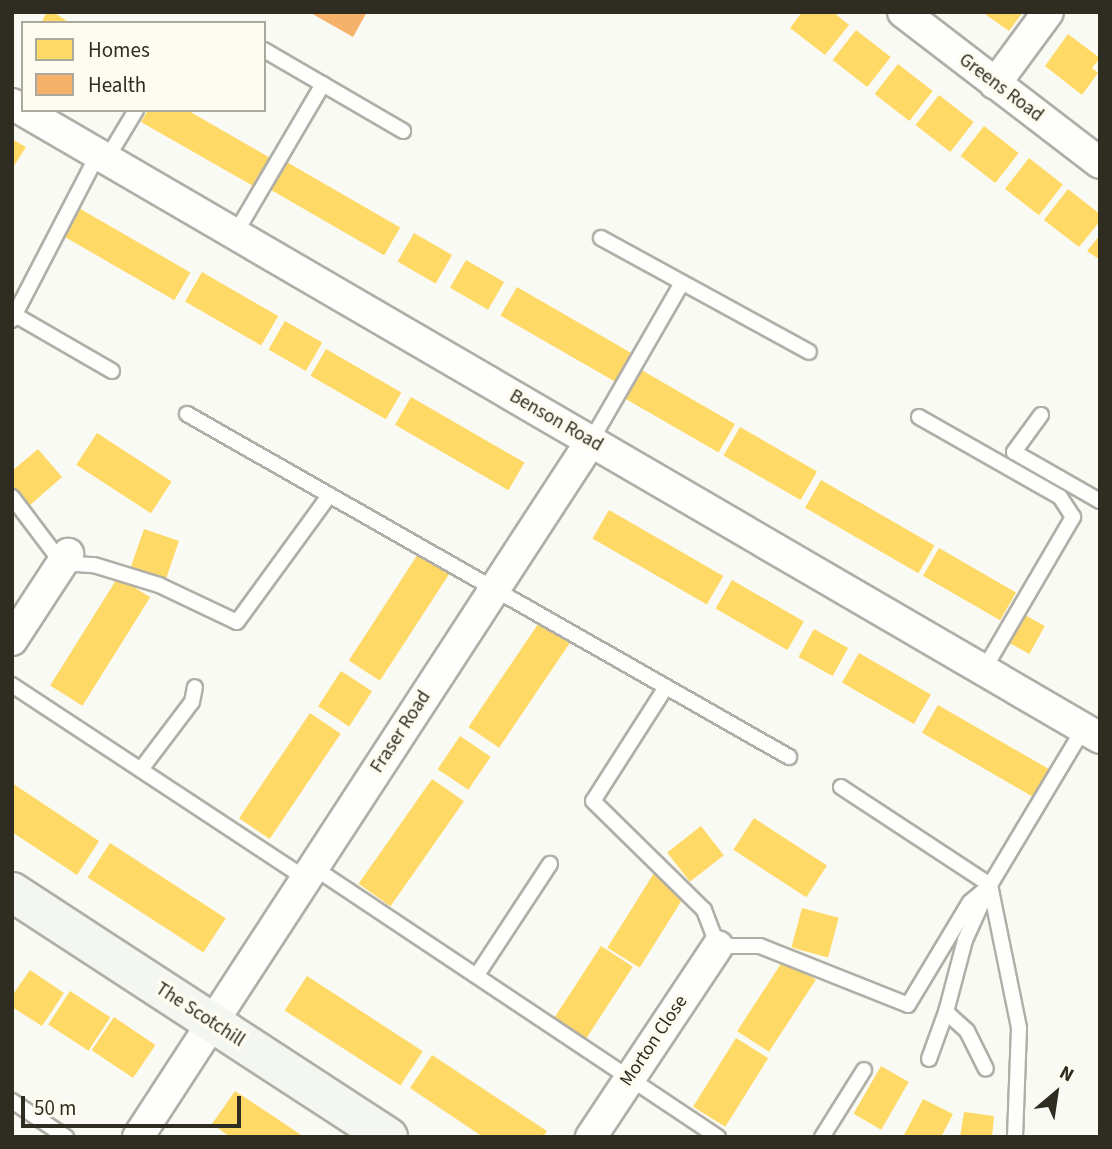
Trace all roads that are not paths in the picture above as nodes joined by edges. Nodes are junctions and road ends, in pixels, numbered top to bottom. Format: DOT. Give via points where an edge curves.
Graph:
graph roads {
  1 [pos="902,12"];
  2 [pos="1048,12"];
  3 [pos="266,51"];
  4 [pos="995,83"];
  5 [pos="323,84"];
  6 [pos="26,112"];
  7 [pos="135,112"];
  8 [pos="403,131"];
  9 [pos="102,157"];
  10 [pos="1100,163"];
  11 [pos="235,234"];
  12 [pos="601,238"];
  13 [pos="682,283"];
  14 [pos="14,317"];
  15 [pos="809,352"];
  16 [pos="112,370"];
  17 [pos="187,414"];
  18 [pos="1041,415"];
  19 [pos="919,417"];
  20 [pos="591,441"];
  21 [pos="329,496"];
  22 [pos="12,497"];
  23 [pos="1100,501"];
  24 [pos="65,559"];
  25 [pos="494,589"];
  26 [pos="12,640"];
  27 [pos="983,671"];
  28 [pos="12,685"];
  29 [pos="195,687"];
  30 [pos="666,687"];
  31 [pos="1092,733"];
  32 [pos="789,757"];
  33 [pos="142,768"];
  34 [pos="841,787"];
  35 [pos="550,864"];
  36 [pos="309,873"];
  37 [pos="990,885"];
  38 [pos="12,892"];
  39 [pos="718,946"];
  40 [pos="477,975"];
  41 [pos="946,1013"];
  42 [pos="211,1022"];
  43 [pos="929,1059"];
  44 [pos="986,1069"];
  45 [pos="864,1070"];
  46 [pos="628,1080"];
  47 [pos="12,1101"];
  48 [pos="66,1137"];
  49 [pos="138,1137"];
  50 [pos="388,1137"];
  51 [pos="591,1137"];
  52 [pos="718,1137"];
  53 [pos="822,1137"];
  54 [pos="1015,1137"];
  1 -- 4 [label="street, Greens Road"];
  2 -- 4 [label="street"];
  3 -- 5 [label="lane"];
  4 -- 10 [label="street, Greens Road"];
  5 -- 8 [label="lane"];
  5 -- 11 [label="lane"];
  6 -- 9 [label="street, Benson Road"];
  7 -- 9 [label="lane"];
  9 -- 11 [label="street, Benson Road"];
  9 -- 14 [label="lane"];
  11 -- 20 [label="street, Benson Road"];
  12 -- 13 [label="lane"];
  13 -- 15 [label="lane"];
  13 -- 20 [label="lane"];
  14 -- 16 [label="lane"];
  17 -- 21 [label="lane"];
  18 -- 23 [label="lane" via="1014,452"];
  19 -- 27 [label="lane" via="1060,497 1073,517"];
  20 -- 25 [label="street, Fraser Road"];
  20 -- 27 [label="street, Benson Road"];
  21 -- 24 [label="lane" via="237,622 150,582"];
  21 -- 25 [label="lane"];
  22 -- 24 [label="lane"];
  24 -- 26 [label="street"];
  25 -- 30 [label="lane"];
  25 -- 36 [label="street, Fraser Road"];
  27 -- 31 [label="street, Benson Road"];
  28 -- 33 [label="lane"];
  29 -- 33 [label="lane" via="191,702"];
  30 -- 32 [label="lane"];
  30 -- 39 [label="lane" via="593,801 704,910"];
  31 -- 37 [label="lane"];
  33 -- 36 [label="lane"];
  34 -- 37 [label="lane"];
  35 -- 40 [label="lane"];
  36 -- 40 [label="lane"];
  36 -- 42 [label="street, Fraser Road"];
  37 -- 39 [label="lane" via="970,902 908,1005 760,946"];
  37 -- 41 [label="lane" via="965,940"];
  37 -- 54 [label="lane" via="1019,1028"];
  38 -- 42 [label="street, The Scotchill"];
  39 -- 46 [label="street, Morton Close"];
  40 -- 46 [label="lane"];
  41 -- 43 [label="lane"];
  41 -- 44 [label="lane" via="967,1031"];
  42 -- 49 [label="street, Fraser Road"];
  42 -- 50 [label="street, The Scotchill"];
  45 -- 53 [label="lane"];
  46 -- 51 [label="street, Morton Close"];
  46 -- 52 [label="lane"];
  47 -- 48 [label="lane"];
}
